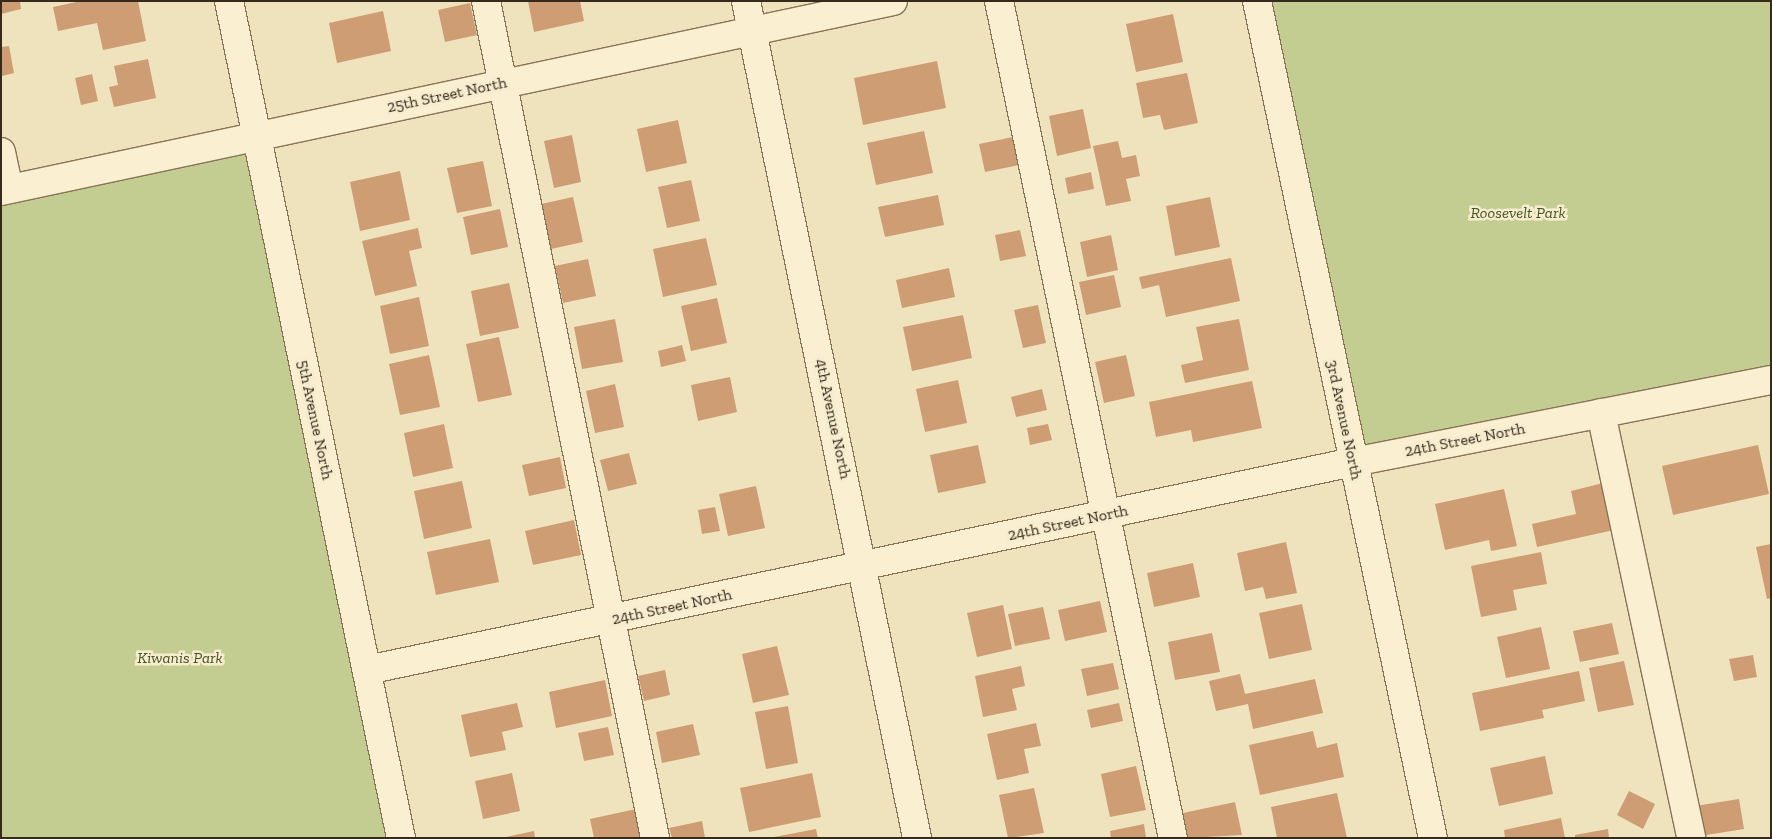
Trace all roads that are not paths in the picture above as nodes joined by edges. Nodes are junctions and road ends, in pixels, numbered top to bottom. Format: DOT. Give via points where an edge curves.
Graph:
graph roads {
  1 [pos="229,1"];
  2 [pos="486,1"];
  3 [pos="746,1"];
  4 [pos="893,1"];
  5 [pos="1000,1"];
  6 [pos="1257,1"];
  7 [pos="752,30"];
  8 [pos="502,84"];
  9 [pos="256,136"];
  10 [pos="1,152"];
  11 [pos="5,190"];
  12 [pos="1771,380"];
  13 [pos="1601,413"];
  14 [pos="1353,462"];
  15 [pos="1106,515"];
  16 [pos="863,567"];
  17 [pos="612,619"];
  18 [pos="367,670"];
  19 [pos="401,838"];
  20 [pos="655,838"];
  21 [pos="917,838"];
  22 [pos="1173,838"];
  23 [pos="1433,838"];
  24 [pos="1691,838"];
  1 -- 9 [label="street, 5th Avenue North"];
  2 -- 8 [label="street"];
  3 -- 7 [label="street, 4th Avenue North"];
  4 -- 7 [label="street, 25th Street North"];
  5 -- 15 [label="street"];
  6 -- 14 [label="street, 3rd Avenue North"];
  7 -- 8 [label="street, 25th Street North"];
  7 -- 16 [label="street, 4th Avenue North"];
  8 -- 9 [label="street, 25th Street North"];
  8 -- 17 [label="street"];
  9 -- 11 [label="street, 25th Street North"];
  9 -- 18 [label="street, 5th Avenue North"];
  10 -- 11 [label="street"];
  12 -- 13 [label="street, 24th Street North"];
  13 -- 14 [label="street, 24th Street North"];
  13 -- 24 [label="street"];
  14 -- 15 [label="street, 24th Street North"];
  14 -- 23 [label="street, 3rd Avenue North"];
  15 -- 16 [label="street, 24th Street North"];
  15 -- 22 [label="street"];
  16 -- 17 [label="street, 24th Street North"];
  16 -- 21 [label="street, 4th Avenue North"];
  17 -- 18 [label="street, 24th Street North"];
  17 -- 20 [label="street"];
  18 -- 19 [label="street, 5th Avenue North"];
}
